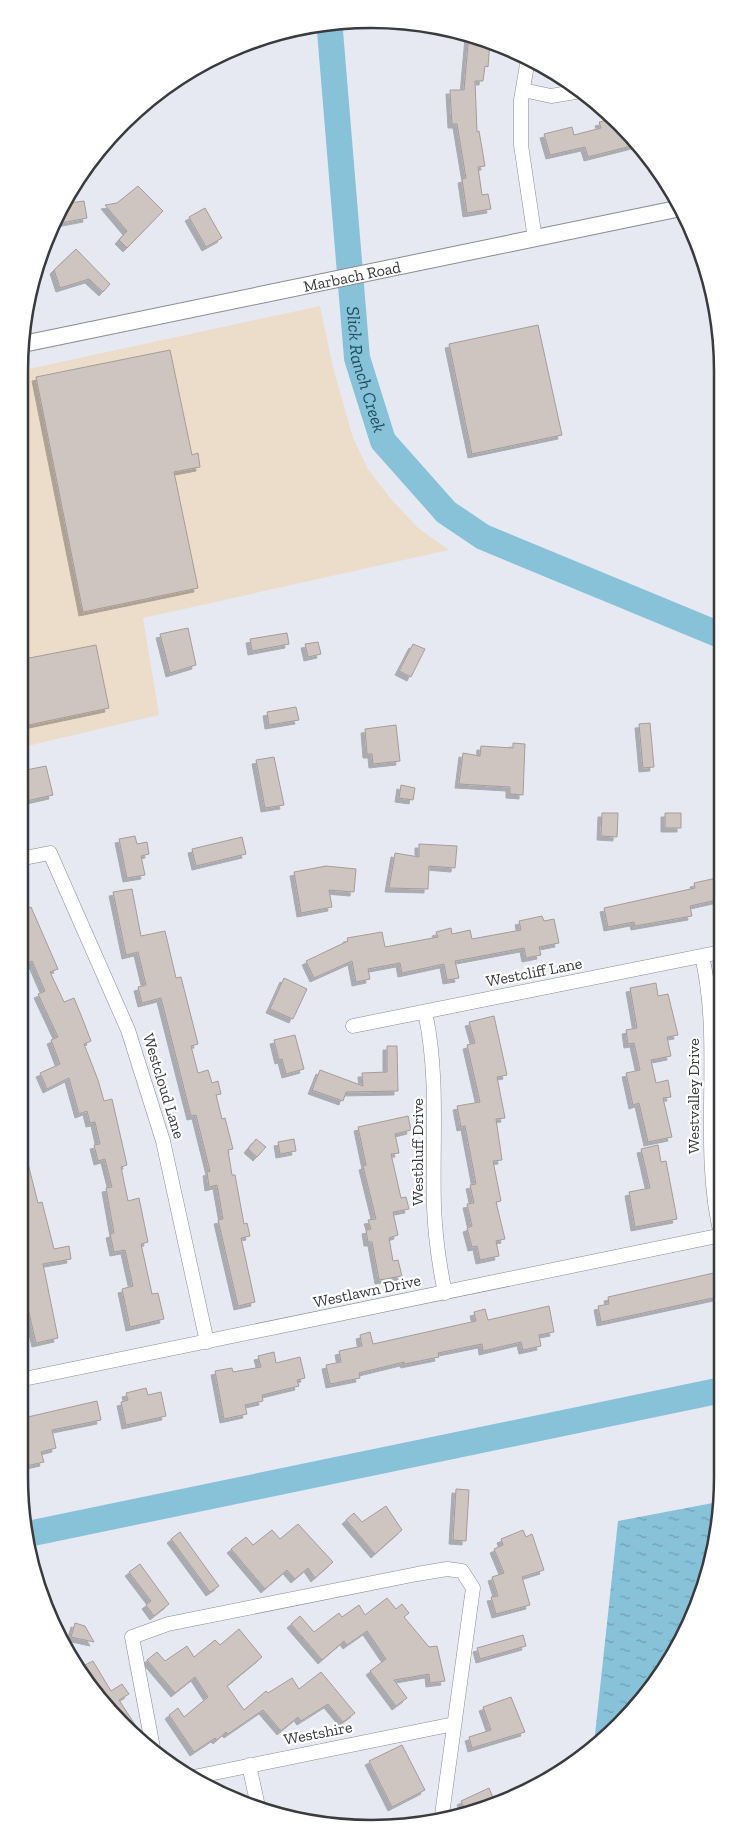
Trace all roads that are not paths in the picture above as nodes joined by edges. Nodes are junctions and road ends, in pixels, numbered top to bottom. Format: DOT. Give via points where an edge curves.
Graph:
graph roads {
  1 [pos="527,65"];
  2 [pos="522,90"];
  3 [pos="572,93"];
  4 [pos="673,210"];
  5 [pos="535,239"];
  6 [pos="28,343"];
  7 [pos="28,857"];
  8 [pos="714,953"];
  9 [pos="702,956"];
  10 [pos="425,1012"];
  11 [pos="353,1026"];
  12 [pos="714,1198"];
  13 [pos="714,1236"];
  14 [pos="445,1293"];
  15 [pos="207,1342"];
  16 [pos="28,1378"];
  17 [pos="454,1724"];
  18 [pos="152,1741"];
  19 [pos="249,1765"];
  20 [pos="200,1776"];
  21 [pos="256,1800"];
  22 [pos="442,1813"];
  1 -- 2 [label="street"];
  2 -- 3 [label="street" via="551,96"];
  2 -- 5 [label="street" via="521,145"];
  4 -- 5 [label="street, Marbach Road"];
  5 -- 6 [label="street, Marbach Road"];
  7 -- 15 [label="street, Westcloud Lane" via="50,853 128,1030 163,1141"];
  8 -- 9 [label="street, Westcliff Lane"];
  9 -- 10 [label="street, Westcliff Lane"];
  9 -- 12 [label="street, Westvalley Drive" via="710,999 711,1182"];
  10 -- 11 [label="street, Westcliff Lane"];
  10 -- 14 [label="street, Westbluff Drive" via="434,1081 434,1207 438,1260"];
  13 -- 14 [label="street, Westlawn Drive"];
  14 -- 15 [label="street, Westlawn Drive"];
  15 -- 16 [label="street, Westlawn Drive"];
  17 -- 18 [label="street" via="473,1588 462,1571 447,1569 168,1624 132,1636"];
  17 -- 19 [label="street, Westshire"];
  17 -- 22 [label="street"];
  19 -- 20 [label="street, Westshire"];
  19 -- 21 [label="street"];
}
